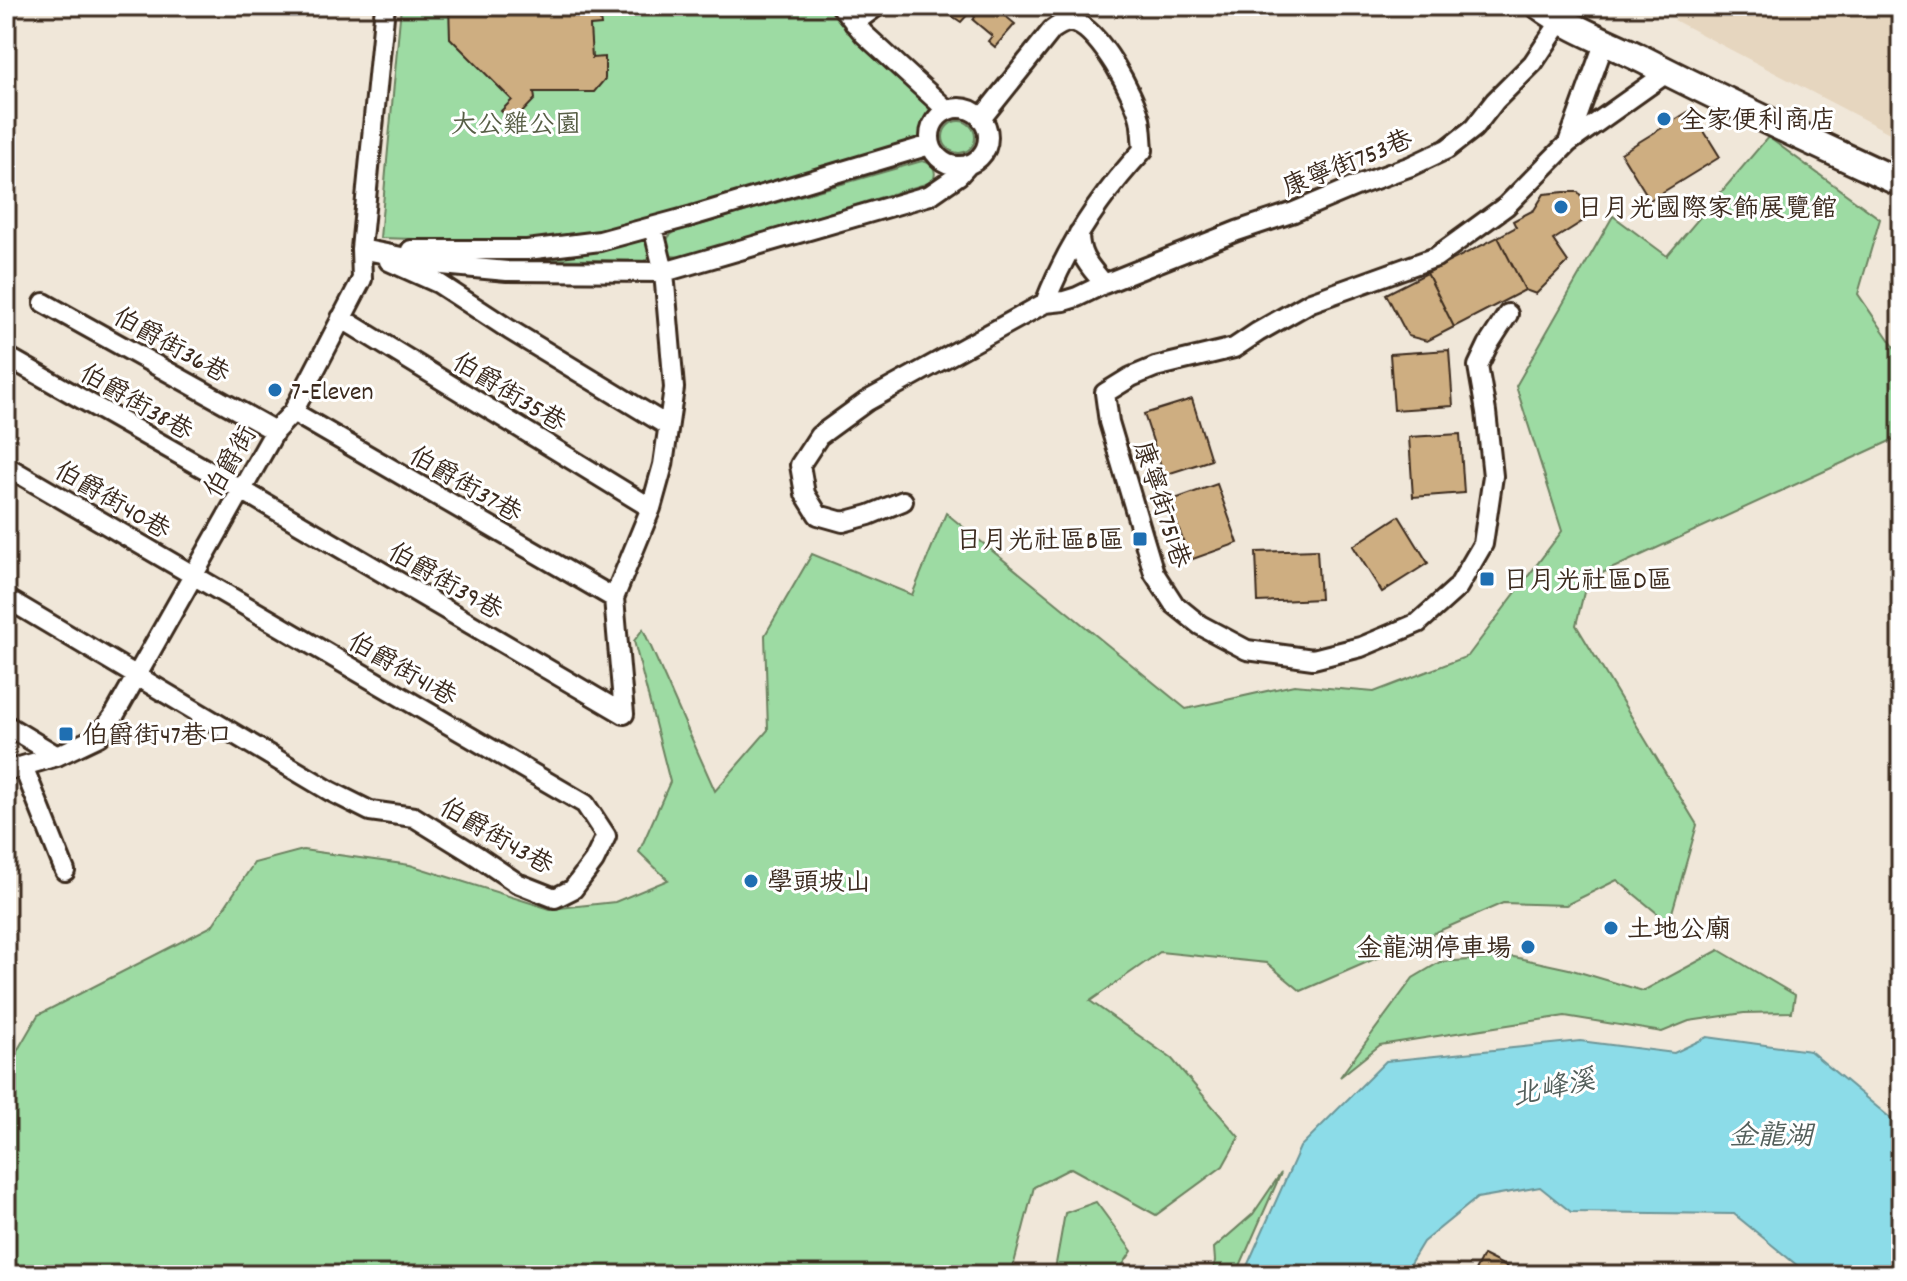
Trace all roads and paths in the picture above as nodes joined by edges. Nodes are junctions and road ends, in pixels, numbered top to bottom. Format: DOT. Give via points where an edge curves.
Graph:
graph roads {
  1 [pos="385,6"];
  2 [pos="841,6"];
  3 [pos="877,6"];
  4 [pos="1056,6"];
  5 [pos="1551,14"];
  6 [pos="1071,22"];
  7 [pos="854,23"];
  8 [pos="1605,41"];
  9 [pos="1668,72"];
  10 [pos="947,110"];
  11 [pos="981,119"];
  12 [pos="1568,143"];
  13 [pos="930,145"];
  14 [pos="969,164"];
  15 [pos="1901,183"];
  16 [pos="653,227"];
  17 [pos="1079,233"];
  18 [pos="361,249"];
  19 [pos="664,272"];
  20 [pos="1104,284"];
  21 [pos="44,303"];
  22 [pos="1045,303"];
  23 [pos="1508,314"];
  24 [pos="341,318"];
  25 [pos="6,356"];
  26 [pos="293,412"];
  27 [pos="668,426"];
  28 [pos="275,431"];
  29 [pos="6,466"];
  30 [pos="242,490"];
  31 [pos="903,501"];
  32 [pos="651,508"];
  33 [pos="194,577"];
  34 [pos="6,598"];
  35 [pos="614,598"];
  36 [pos="137,675"];
  37 [pos="6,725"];
  38 [pos="57,756"];
  39 [pos="14,768"];
  40 [pos="585,804"];
  41 [pos="65,871"];
  1 -- 18 [label="street, 伯爵街"];
  2 -- 7 [label="street"];
  3 -- 7 [label="street"];
  4 -- 6 [label="street"];
  5 -- 8 [label="street"];
  5 -- 20 [label="street, 康寧街753巷" via="1533,63 1474,128 1447,149"];
  6 -- 11 [label="street" via="1052,30"];
  6 -- 17 [label="street" via="1086,29 1130,90 1143,150"];
  7 -- 10 [label="street"];
  8 -- 9 [label="street"];
  8 -- 12 [label="street, 康寧街751巷"];
  9 -- 12 [label="street, 康寧街751巷"];
  9 -- 15 [label="street"];
  10 -- 11 [label="street" via="961,107"];
  10 -- 13 [label="street" via="931,126"];
  11 -- 14 [label="street" via="987,142 984,152"];
  12 -- 23 [label="street, 康寧街751巷" via="1506,206 1436,257 1311,302 1234,348 1155,367 1105,393 1154,573 1174,604 1247,650 1313,659 1361,647 1418,623 1458,587 1483,544 1493,476 1478,366"];
  13 -- 14 [label="street" via="941,161"];
  13 -- 16 [label="street"];
  14 -- 19 [label="street" via="930,195"];
  16 -- 18 [label="street" via="600,241 527,250"];
  16 -- 19 [label="street"];
  17 -- 20 [label="street" via="1084,259"];
  17 -- 22 [label="street"];
  18 -- 19 [label="street" via="507,271"];
  18 -- 24 [label="street, 伯爵街" via="362,279"];
  18 -- 27 [label="street, 伯爵街35巷" via="438,283"];
  19 -- 27 [label="street" via="674,388"];
  20 -- 22 [label="street, 康寧街753巷" via="1069,300"];
  21 -- 28 [label="street, 伯爵街36巷"];
  22 -- 31 [label="street" via="867,401 819,436 800,465 805,494 818,515 843,522"];
  24 -- 26 [label="street, 伯爵街"];
  24 -- 32 [label="street, 伯爵街35巷"];
  25 -- 30 [label="street, 伯爵街38巷"];
  26 -- 28 [label="street, 伯爵街"];
  26 -- 35 [label="street, 伯爵街37巷"];
  27 -- 32 [label="street"];
  28 -- 30 [label="street, 伯爵街"];
  29 -- 33 [label="street, 伯爵街40巷"];
  30 -- 33 [label="street, 伯爵街"];
  30 -- 35 [label="street, 伯爵街39巷" via="624,714"];
  32 -- 35 [label="street"];
  33 -- 36 [label="street, 伯爵街"];
  33 -- 40 [label="street, 伯爵街41巷"];
  34 -- 36 [label="street"];
  36 -- 38 [label="street, 伯爵街" via="99,736"];
  36 -- 40 [label="street, 伯爵街43巷" via="330,791 370,811 414,817 517,883 555,898 573,889 606,836"];
  37 -- 38 [label="street"];
  38 -- 39 [label="street, 伯爵街"];
  39 -- 41 [label="street"];
}
